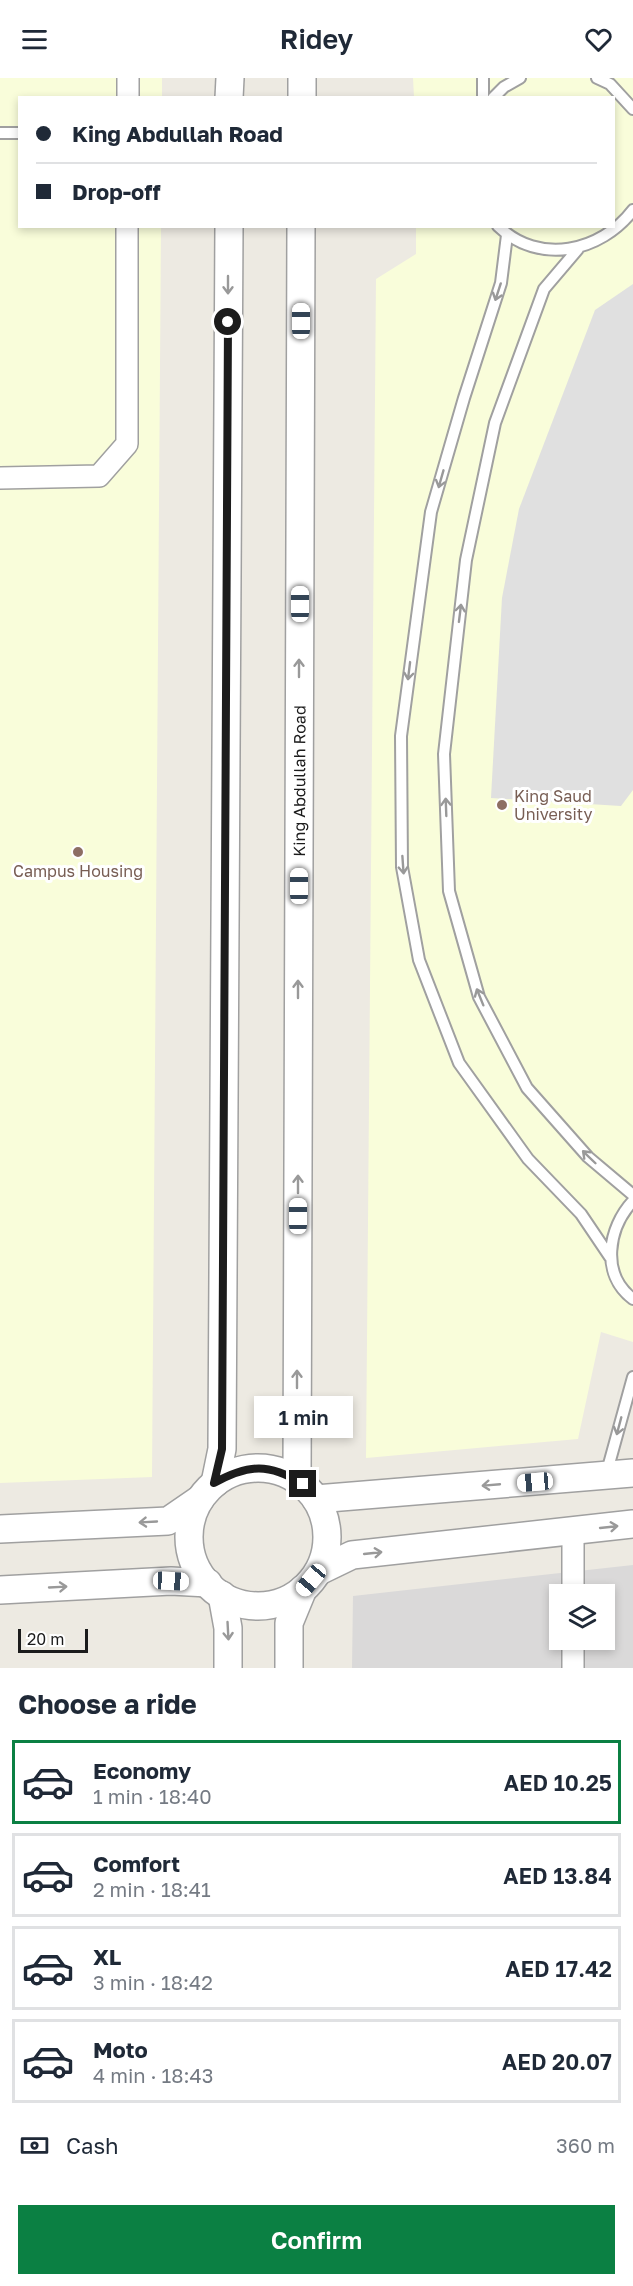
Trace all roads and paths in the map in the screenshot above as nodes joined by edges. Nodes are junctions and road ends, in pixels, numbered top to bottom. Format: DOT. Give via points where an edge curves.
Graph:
graph roads {
  1 [pos="128,78"];
  2 [pos="230,78"];
  3 [pos="483,78"];
  4 [pos="520,78"];
  5 [pos="597,78"];
  6 [pos="128,96"];
  7 [pos="230,96"];
  8 [pos="483,96"];
  9 [pos="495,96"];
  10 [pos="633,110"];
  11 [pos="0,133"];
  12 [pos="18,133"];
  13 [pos="633,210"];
  14 [pos="128,228"];
  15 [pos="229,228"];
  16 [pos="301,228"];
  17 [pos="500,228"];
  18 [pos="507,235"];
  19 [pos="578,249"];
  20 [pos="0,478"];
  21 [pos="633,1195"];
  22 [pos="633,1201"];
  23 [pos="610,1257"];
  24 [pos="633,1299"];
  25 [pos="633,1377"];
  26 [pos="633,1473"];
  27 [pos="606,1476"];
  28 [pos="297,1480"];
  29 [pos="207,1491"];
  30 [pos="316,1499"];
  31 [pos="633,1524"];
  32 [pos="0,1529"];
  33 [pos="573,1531"];
  34 [pos="311,1580"];
  35 [pos="573,1584"];
  36 [pos="215,1589"];
  37 [pos="0,1590"];
  38 [pos="573,1650"];
  39 [pos="228,1668"];
  40 [pos="289,1668"];
  41 [pos="573,1668"];
  1 -- 6 [label="street"];
  2 -- 7 [label="street"];
  3 -- 8 [label="lane"];
  4 -- 9 [label="lane"];
  5 -- 10 [label="lane" via="610,84"];
  11 -- 12 [label="lane"];
  13 -- 19 [label="lane" via="602,240"];
  14 -- 20 [label="street" via="127,444 99,476"];
  15 -- 29 [label="street, one-way" via="222,1449"];
  28 -- 16 [label="street, King Abdullah Road, one-way"];
  17 -- 18 [label="lane"];
  18 -- 19 [label="lane" via="529,246 553,251"];
  18 -- 23 [label="lane, one-way" via="501,283 431,512 401,736 402,867 419,960 459,1063 528,1159 581,1215"];
  21 -- 19 [label="lane, one-way" via="588,1158 527,1088 479,997 449,891 444,754 466,560 495,423 544,289"];
  22 -- 23 [label="lane" via="621,1214 612,1235"];
  23 -- 24 [label="lane" via="616,1279"];
  25 -- 27 [label="lane, one-way"];
  26 -- 27 [label="street"];
  27 -- 30 [label="street, one-way"];
  28 -- 29 [label="street" via="282,1471 259,1467 235,1471"];
  28 -- 30 [label="street"];
  29 -- 32 [label="street, one-way" via="168,1521"];
  29 -- 36 [label="street" via="192,1520 189,1541 194,1562"];
  30 -- 34 [label="street" via="327,1524 327,1548"];
  33 -- 31 [label="street, one-way"];
  34 -- 33 [label="street, one-way" via="352,1555"];
  33 -- 35 [label="street"];
  34 -- 36 [label="street" via="285,1601 264,1606 242,1604"];
  34 -- 40 [label="street" via="289,1623"];
  37 -- 36 [label="street, one-way" via="171,1581"];
  36 -- 39 [label="street, one-way" via="228,1628"];
  38 -- 41 [label="street"];
}
